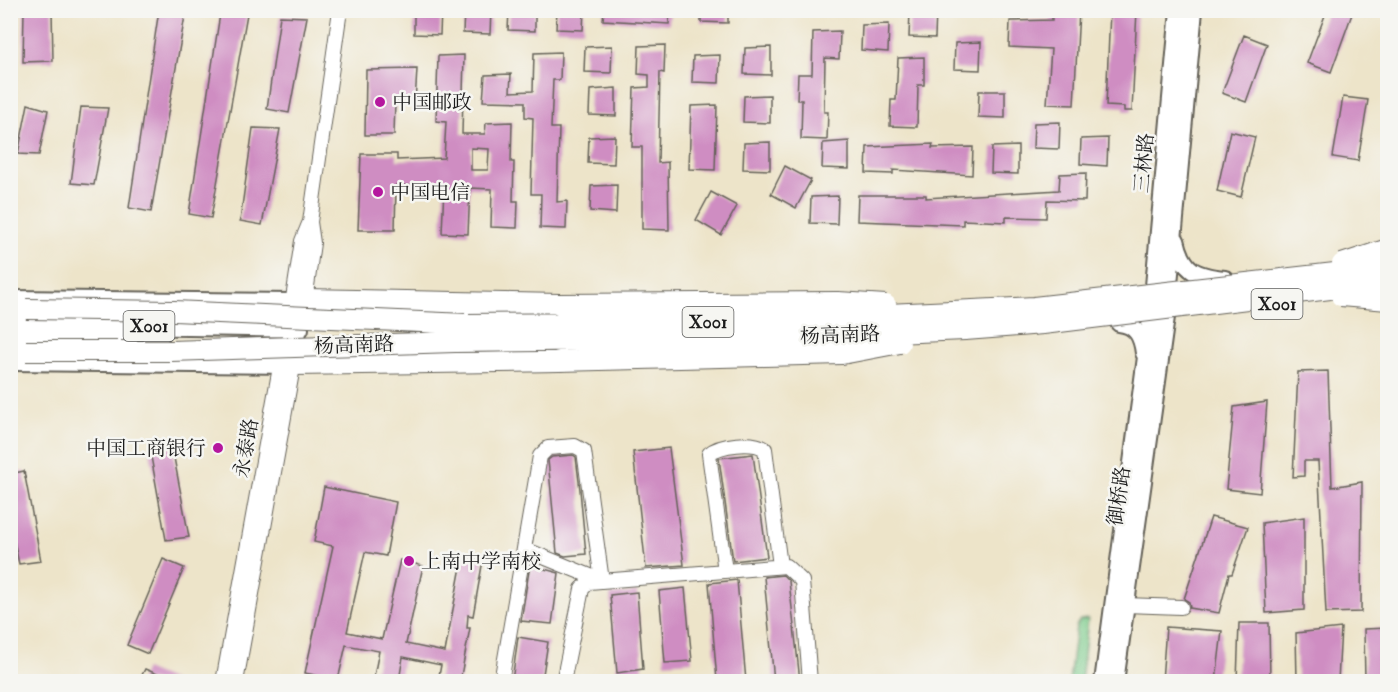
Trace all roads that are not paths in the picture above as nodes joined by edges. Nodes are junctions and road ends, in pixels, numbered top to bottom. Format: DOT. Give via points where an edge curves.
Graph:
graph roads {
  1 [pos="340,10"];
  2 [pos="1179,10"];
  3 [pos="1194,10"];
  4 [pos="1175,221"];
  5 [pos="1388,249"];
  6 [pos="1388,256"];
  7 [pos="1388,267"];
  8 [pos="1225,279"];
  9 [pos="1388,282"];
  10 [pos="1302,285"];
  11 [pos="1161,288"];
  12 [pos="1388,292"];
  13 [pos="1388,300"];
  14 [pos="438,301"];
  15 [pos="300,304"];
  16 [pos="17,305"];
  17 [pos="462,313"];
  18 [pos="1158,318"];
  19 [pos="962,321"];
  20 [pos="1119,323"];
  21 [pos="10,324"];
  22 [pos="293,334"];
  23 [pos="10,337"];
  24 [pos="14,353"];
  25 [pos="290,362"];
  26 [pos="1145,363"];
  27 [pos="524,549"];
  28 [pos="780,566"];
  29 [pos="725,571"];
  30 [pos="602,581"];
  31 [pos="1125,605"];
  32 [pos="1181,607"];
  33 [pos="230,680"];
  34 [pos="252,681"];
  35 [pos="501,681"];
  36 [pos="563,681"];
  37 [pos="810,681"];
  38 [pos="1103,681"];
  39 [pos="1115,681"];
  1 -- 15 [label="street" via="310,222 312,243"];
  2 -- 11 [label="main road, 三林路"];
  3 -- 4 [label="main road, 三林路"];
  4 -- 8 [label="main road" via="1178,249 1187,267 1206,277"];
  4 -- 11 [label="main road, 三林路"];
  5 -- 10 [label="highway, X001, bridge"];
  6 -- 8 [label="main road, 杨高南路 / X001"];
  7 -- 10 [label="highway, 杨高南路 / X001, bridge"];
  8 -- 11 [label="main road, 杨高南路 / X001"];
  9 -- 10 [label="highway, 杨高南路 / X001, bridge"];
  10 -- 13 [label="highway, X001, bridge"];
  10 -- 19 [label="highway, 杨高南路 / X001, bridge" via="1162,294"];
  11 -- 18 [label="main road, 三林路"];
  11 -- 19 [label="main road, 杨高南路 / X001" via="1028,300"];
  12 -- 18 [label="main road, 杨高南路 / X001"];
  14 -- 15 [label="highway"];
  14 -- 17 [label="main road"];
  14 -- 19 [label="highway, bridge" via="838,302"];
  15 -- 16 [label="main road, 杨高南路 / X001" via="260,301"];
  15 -- 17 [label="main road, 杨高南路 / X001"];
  15 -- 22 [label="main road, 杨高南路"];
  16 -- 19 [label="highway, 杨高南路 / X001, bridge" via="466,324"];
  17 -- 19 [label="main road, 杨高南路 / X001" via="770,310"];
  18 -- 20 [label="main road, 杨高南路"];
  18 -- 26 [label="main road, 御桥路"];
  18 -- 31 [label="main road, 御桥路"];
  19 -- 20 [label="main road, 杨高南路 / X001" via="1032,334"];
  19 -- 24 [label="highway, 杨高南路 / X001, bridge" via="776,338"];
  19 -- 25 [label="main road, 杨高南路 / X001" via="798,347"];
  19 -- 25 [label="highway, bridge" via="843,354"];
  20 -- 26 [label="main road" via="1136,330"];
  21 -- 22 [label="main road, 杨高南路 / X001"];
  22 -- 23 [label="main road, 杨高南路 / X001"];
  22 -- 25 [label="main road, 杨高南路"];
  24 -- 25 [label="main road, 杨高南路 / X001" via="253,365"];
  25 -- 33 [label="street, 永泰路"];
  26 -- 38 [label="main road, 御桥路"];
  27 -- 30 [label="street"];
  27 -- 30 [label="street" via="540,456 548,448 575,446 584,451"];
  27 -- 35 [label="street"];
  28 -- 29 [label="street"];
  28 -- 29 [label="street" via="765,449 759,445 716,448 709,454"];
  28 -- 37 [label="street" via="786,566 802,581"];
  29 -- 30 [label="street"];
  30 -- 36 [label="street" via="589,582 582,589"];
  31 -- 32 [label="street"];
  31 -- 39 [label="main road, 御桥路"];
  33 -- 34 [label="street"];
}
